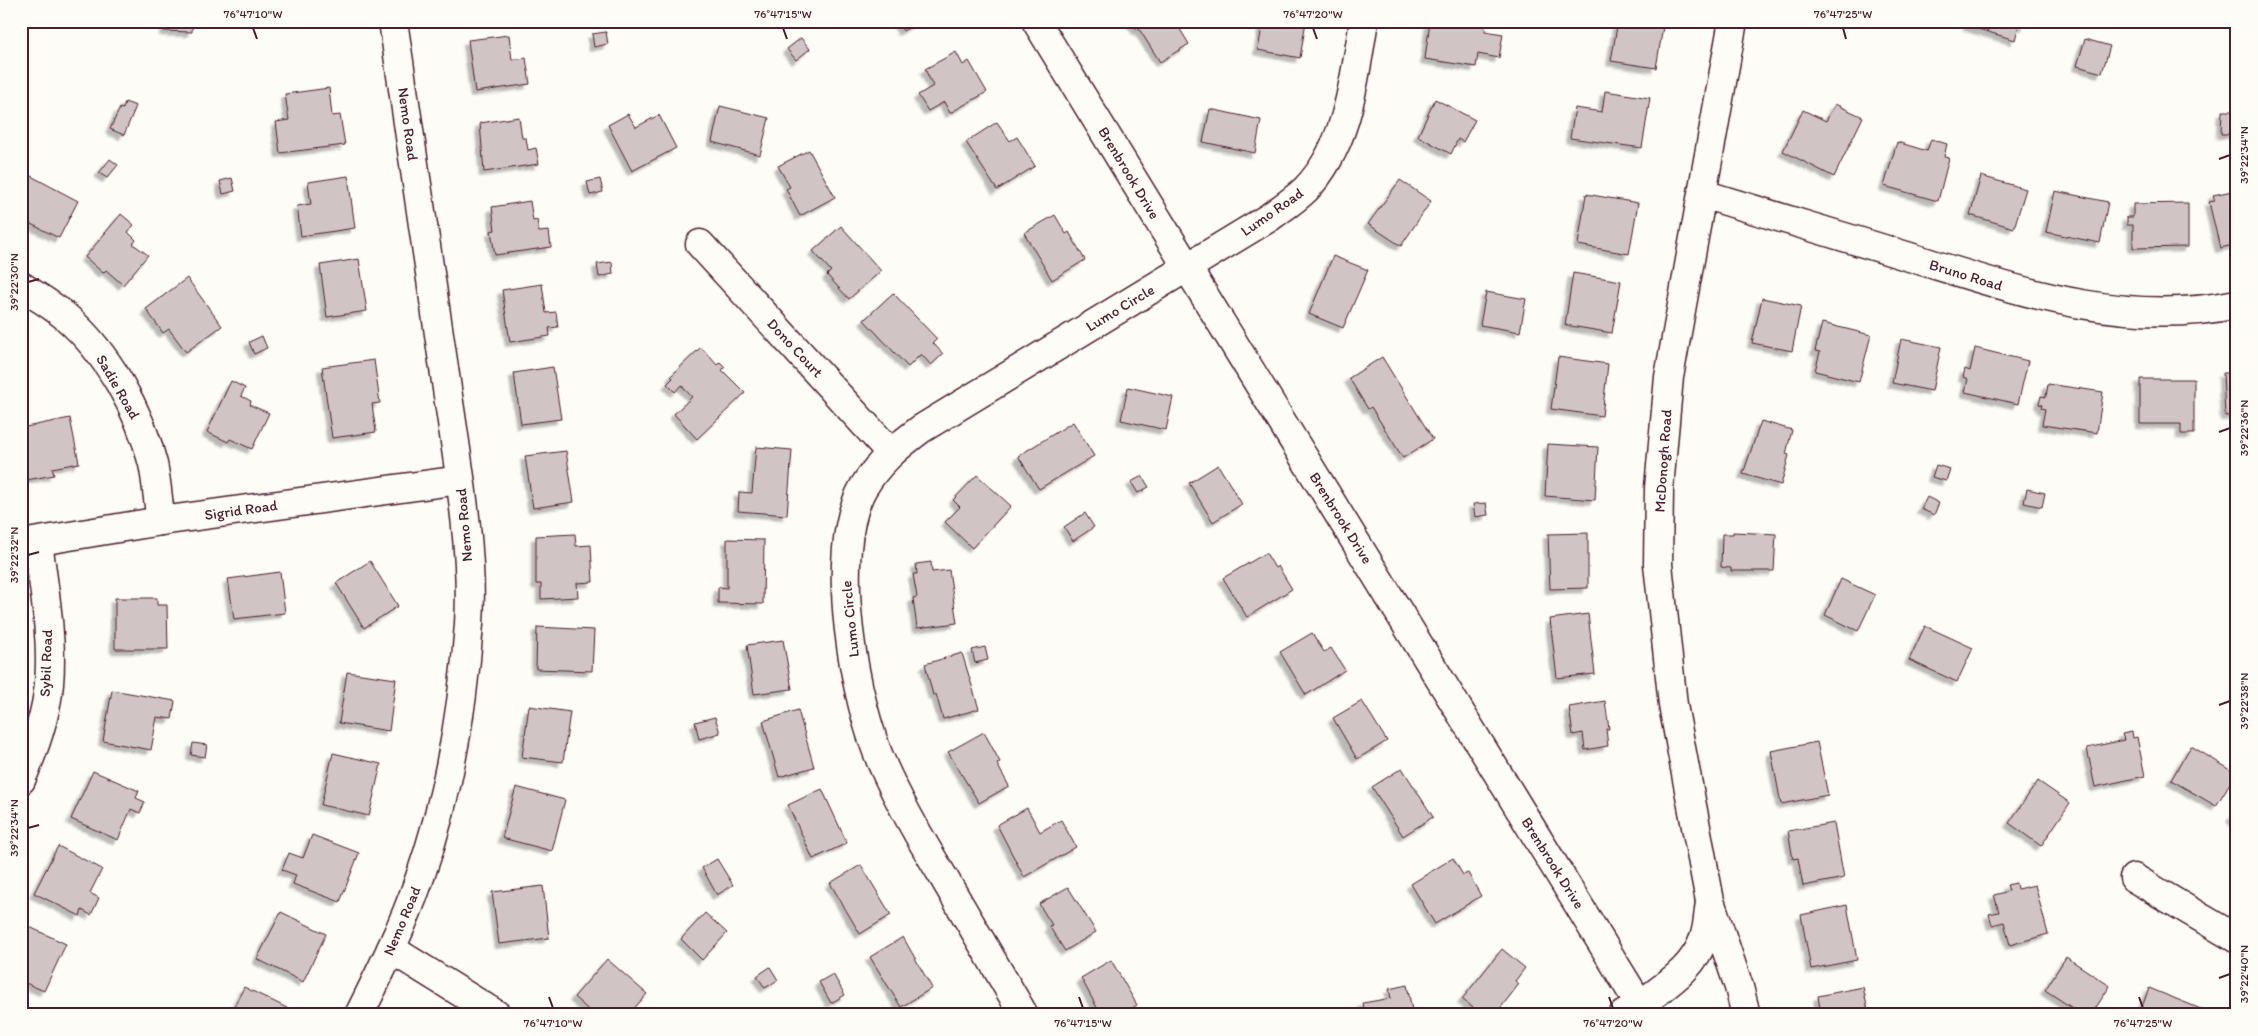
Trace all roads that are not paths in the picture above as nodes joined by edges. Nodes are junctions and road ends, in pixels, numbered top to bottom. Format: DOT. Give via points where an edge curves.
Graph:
graph roads {
  1 [pos="393,21"];
  2 [pos="1036,21"];
  3 [pos="1364,21"];
  4 [pos="1733,21"];
  5 [pos="1703,194"];
  6 [pos="700,244"];
  7 [pos="1187,268"];
  8 [pos="21,286"];
  9 [pos="2237,304"];
  10 [pos="890,452"];
  11 [pos="460,480"];
  12 [pos="161,521"];
  13 [pos="30,543"];
  14 [pos="21,780"];
  15 [pos="2134,878"];
  16 [pos="1710,901"];
  17 [pos="2237,939"];
  18 [pos="391,949"];
  19 [pos="1636,1011"];
  20 [pos="359,1015"];
  21 [pos="497,1015"];
  22 [pos="1024,1015"];
  23 [pos="1746,1015"];
  1 -- 11 [label="street, Nemo Road"];
  2 -- 7 [label="street, Brenbrook Drive"];
  3 -- 7 [label="street, Lumo Road" via="1347,113 1330,157 1306,189 1270,217"];
  4 -- 5 [label="street, McDonogh Road"];
  5 -- 9 [label="street, Bruno Road" via="2034,295 2101,308 2164,312"];
  5 -- 16 [label="street, McDonogh Road" via="1669,377 1659,488 1658,564 1673,705"];
  6 -- 10 [label="street, Dono Court"];
  7 -- 10 [label="street, Lumo Circle" via="921,429"];
  7 -- 19 [label="street, Brenbrook Drive"];
  8 -- 12 [label="street, Sadie Road" via="66,317 95,348 121,388 139,424 153,464"];
  10 -- 22 [label="street, Lumo Circle" via="863,489 849,531 844,587 852,651 866,716 882,766 903,809"];
  11 -- 12 [label="street, Sigrid Road"];
  11 -- 18 [label="street, Nemo Road" via="469,623 452,757 420,879"];
  12 -- 13 [label="street, Sigrid Road"];
  13 -- 14 [label="street, Sybil Road" via="50,640 49,685 41,726"];
  15 -- 17 [label="street"];
  16 -- 19 [label="street, McDonogh Road" via="1704,938 1697,953 1686,969"];
  16 -- 23 [label="street, McDonogh Road"];
  18 -- 20 [label="street, Nemo Road"];
  18 -- 21 [label="street"];
}
